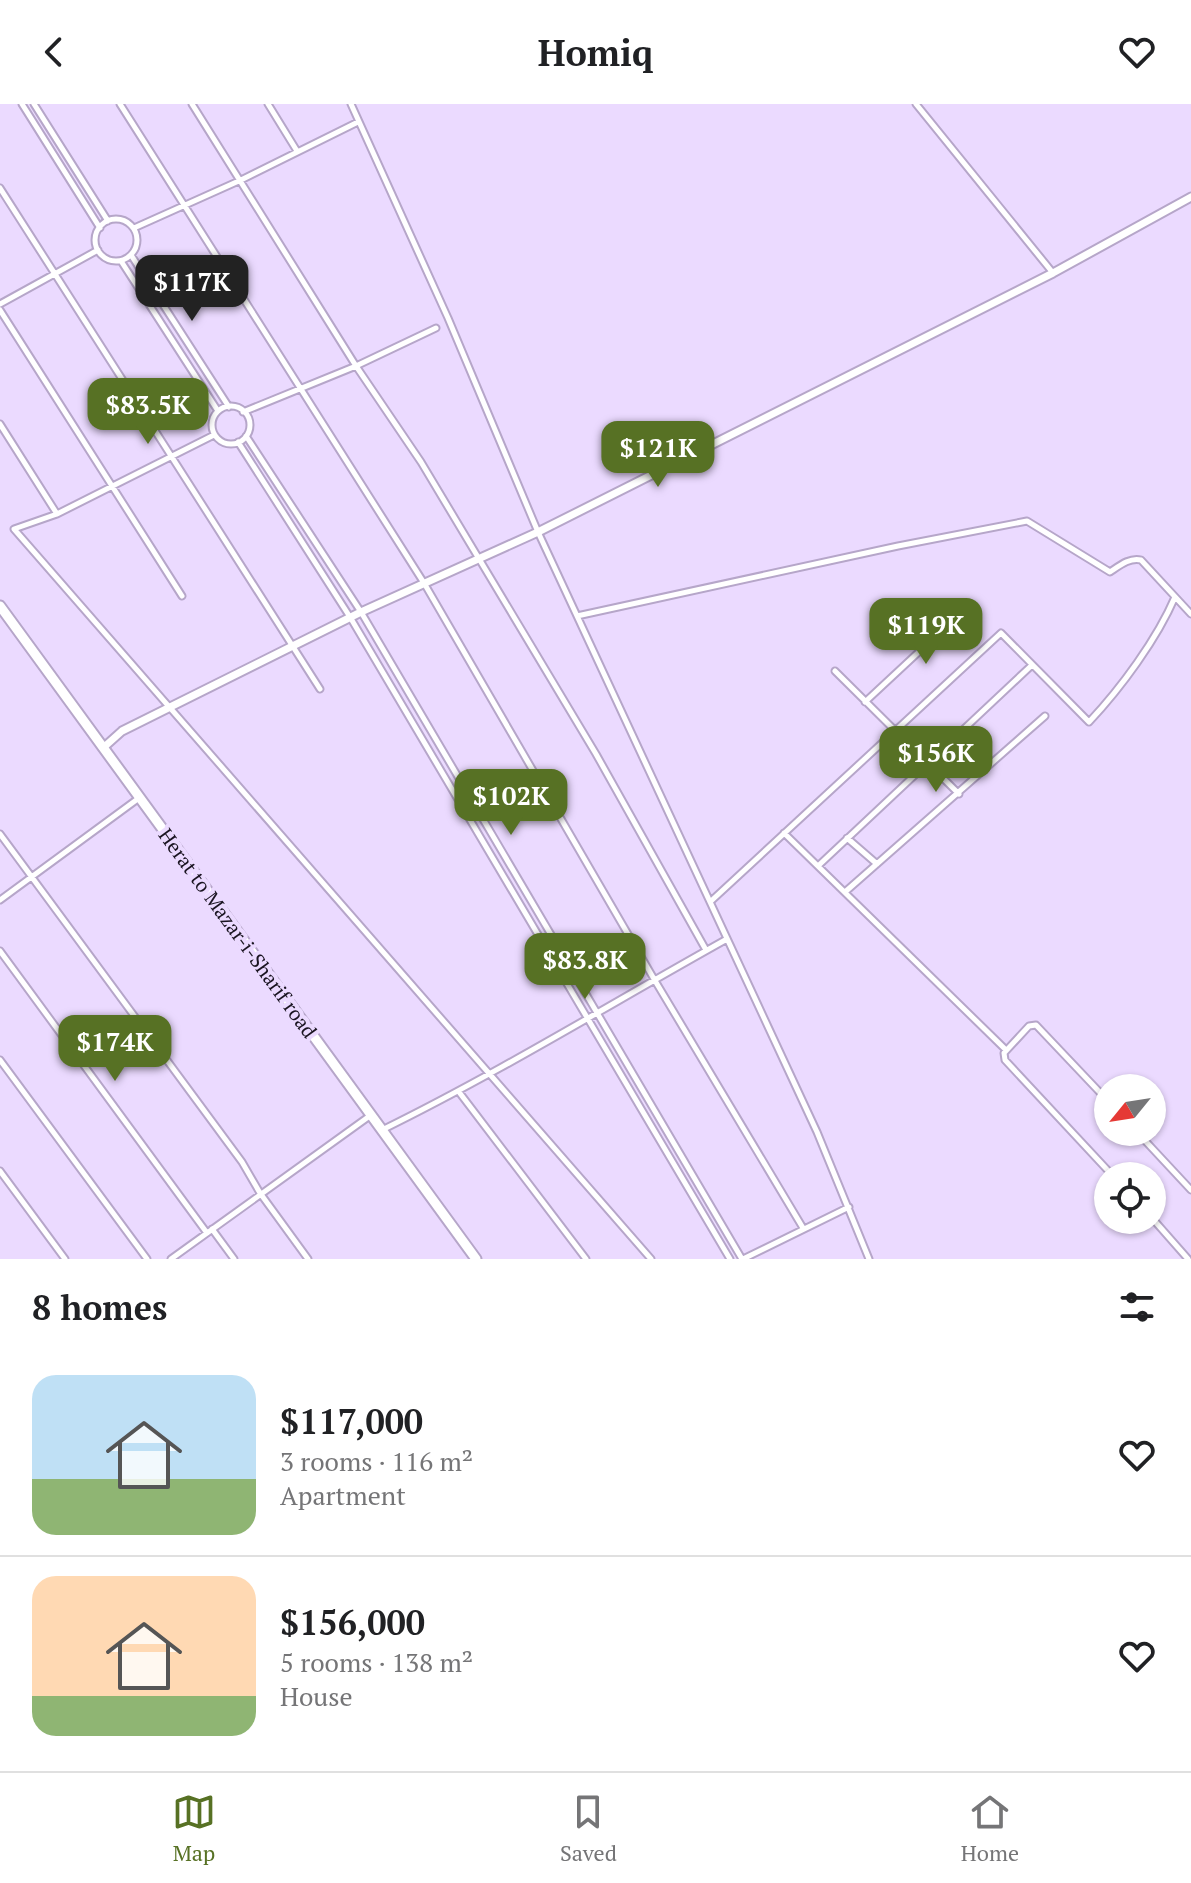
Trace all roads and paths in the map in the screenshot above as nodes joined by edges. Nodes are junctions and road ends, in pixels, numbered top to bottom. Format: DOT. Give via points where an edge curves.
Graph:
graph roads {
  1 [pos="22,104"];
  2 [pos="34,104"];
  3 [pos="120,104"];
  4 [pos="192,104"];
  5 [pos="268,104"];
  6 [pos="351,104"];
  7 [pos="916,104"];
  8 [pos="358,122"];
  9 [pos="297,151"];
  10 [pos="241,180"];
  11 [pos="0,188"];
  12 [pos="1191,197"];
  13 [pos="185,205"];
  14 [pos="108,221"];
  15 [pos="100,228"];
  16 [pos="134,228"];
  17 [pos="98,250"];
  18 [pos="131,255"];
  19 [pos="121,261"];
  20 [pos="1053,273"];
  21 [pos="54,274"];
  22 [pos="0,304"];
  23 [pos="0,310"];
  24 [pos="436,328"];
  25 [pos="356,366"];
  26 [pos="301,389"];
  27 [pos="229,407"];
  28 [pos="218,411"];
  29 [pos="243,412"];
  30 [pos="0,424"];
  31 [pos="214,435"];
  32 [pos="246,436"];
  33 [pos="238,442"];
  34 [pos="171,455"];
  35 [pos="111,486"];
  36 [pos="57,514"];
  37 [pos="538,532"];
  38 [pos="477,559"];
  39 [pos="424,583"];
  40 [pos="182,596"];
  41 [pos="1175,597"];
  42 [pos="0,606"];
  43 [pos="966,608"];
  44 [pos="361,612"];
  45 [pos="1191,614"];
  46 [pos="577,616"];
  47 [pos="350,617"];
  48 [pos="293,645"];
  49 [pos="1032,665"];
  50 [pos="835,671"];
  51 [pos="320,689"];
  52 [pos="865,702"];
  53 [pos="171,708"];
  54 [pos="1045,716"];
  55 [pos="894,731"];
  56 [pos="103,748"];
  57 [pos="927,763"];
  58 [pos="959,794"];
  59 [pos="139,797"];
  60 [pos="784,833"];
  61 [pos="0,834"];
  62 [pos="847,838"];
  63 [pos="877,864"];
  64 [pos="818,866"];
  65 [pos="32,877"];
  66 [pos="845,892"];
  67 [pos="0,900"];
  68 [pos="710,902"];
  69 [pos="727,939"];
  70 [pos="706,950"];
  71 [pos="0,951"];
  72 [pos="654,979"];
  73 [pos="597,1011"];
  74 [pos="586,1017"];
  75 [pos="1006,1050"];
  76 [pos="0,1060"];
  77 [pos="490,1074"];
  78 [pos="1094,1086"];
  79 [pos="459,1092"];
  80 [pos="371,1114"];
  81 [pos="382,1130"];
  82 [pos="1150,1146"];
  83 [pos="1100,1162"];
  84 [pos="0,1171"];
  85 [pos="1191,1190"];
  86 [pos="260,1193"];
  87 [pos="849,1207"];
  88 [pos="803,1228"];
  89 [pos="209,1231"];
  90 [pos="1166,1234"];
  91 [pos="65,1259"];
  92 [pos="147,1259"];
  93 [pos="171,1259"];
  94 [pos="234,1259"];
  95 [pos="308,1259"];
  96 [pos="476,1259"];
  97 [pos="586,1259"];
  98 [pos="651,1259"];
  99 [pos="730,1259"];
  100 [pos="742,1259"];
  101 [pos="869,1259"];
  102 [pos="1188,1259"];
  1 -- 15 [label="street"];
  2 -- 14 [label="street"];
  3 -- 13 [label="street"];
  4 -- 10 [label="street"];
  5 -- 9 [label="street"];
  6 -- 8 [label="street"];
  7 -- 20 [label="street"];
  8 -- 9 [label="street"];
  8 -- 37 [label="street"];
  9 -- 10 [label="street"];
  10 -- 13 [label="street"];
  10 -- 25 [label="street"];
  11 -- 21 [label="street"];
  12 -- 20 [label="street"];
  13 -- 16 [label="street"];
  13 -- 26 [label="street"];
  14 -- 15 [label="street"];
  14 -- 16 [label="street" via="122,220"];
  15 -- 17 [label="street"];
  16 -- 18 [label="street" via="137,242"];
  17 -- 19 [label="street" via="105,258"];
  17 -- 21 [label="street"];
  18 -- 19 [label="street"];
  18 -- 27 [label="street"];
  19 -- 28 [label="street"];
  20 -- 37 [label="street"];
  21 -- 22 [label="street"];
  21 -- 34 [label="street"];
  23 -- 35 [label="street"];
  24 -- 25 [label="street"];
  25 -- 26 [label="street"];
  25 -- 38 [label="street" via="421,462"];
  26 -- 29 [label="street"];
  26 -- 39 [label="street"];
  27 -- 28 [label="street"];
  27 -- 29 [label="street"];
  28 -- 31 [label="street"];
  29 -- 32 [label="street" via="249,426"];
  30 -- 36 [label="street"];
  31 -- 33 [label="street" via="225,443"];
  31 -- 34 [label="street"];
  32 -- 33 [label="street"];
  32 -- 44 [label="street"];
  33 -- 47 [label="street"];
  34 -- 35 [label="street"];
  34 -- 48 [label="street"];
  35 -- 36 [label="street"];
  35 -- 40 [label="street"];
  36 -- 53 [label="street" via="14,529"];
  37 -- 38 [label="street"];
  37 -- 46 [label="street"];
  38 -- 39 [label="street"];
  38 -- 70 [label="street" via="596,754"];
  39 -- 44 [label="street"];
  39 -- 72 [label="street"];
  41 -- 45 [label="street"];
  41 -- 46 [label="street" via="1141,560 1110,572 1027,521"];
  41 -- 49 [label="street" via="1165,620 1089,722"];
  42 -- 56 [label="highway, Herat to Mazar-i-Sharif road"];
  43 -- 52 [label="street"];
  44 -- 47 [label="street"];
  44 -- 73 [label="street"];
  46 -- 68 [label="street"];
  47 -- 48 [label="street"];
  47 -- 74 [label="street"];
  48 -- 51 [label="street"];
  48 -- 53 [label="street"];
  49 -- 55 [label="street" via="1001,633"];
  49 -- 57 [label="street"];
  50 -- 52 [label="street"];
  52 -- 55 [label="street"];
  53 -- 56 [label="street" via="122,731"];
  53 -- 77 [label="street"];
  54 -- 58 [label="street"];
  55 -- 57 [label="street"];
  55 -- 60 [label="street"];
  56 -- 59 [label="highway, Herat to Mazar-i-Sharif road"];
  57 -- 58 [label="street"];
  57 -- 62 [label="street"];
  58 -- 63 [label="street"];
  59 -- 65 [label="street"];
  59 -- 80 [label="highway, Herat to Mazar-i-Sharif road"];
  60 -- 64 [label="street"];
  60 -- 68 [label="street"];
  61 -- 65 [label="street"];
  62 -- 63 [label="street"];
  62 -- 64 [label="street"];
  63 -- 66 [label="street"];
  64 -- 66 [label="street"];
  65 -- 67 [label="street"];
  65 -- 86 [label="street"];
  66 -- 75 [label="street"];
  68 -- 69 [label="street"];
  69 -- 70 [label="street"];
  69 -- 87 [label="street"];
  70 -- 72 [label="street"];
  71 -- 89 [label="street"];
  72 -- 73 [label="street"];
  72 -- 88 [label="street"];
  73 -- 74 [label="street"];
  73 -- 100 [label="street"];
  74 -- 77 [label="street"];
  74 -- 99 [label="street"];
  75 -- 78 [label="street" via="1036,1025"];
  75 -- 83 [label="street" via="1005,1060"];
  76 -- 92 [label="street"];
  77 -- 79 [label="street"];
  77 -- 98 [label="street"];
  79 -- 81 [label="street"];
  79 -- 97 [label="street"];
  80 -- 81 [label="highway, Herat to Mazar-i-Sharif road"];
  80 -- 86 [label="street"];
  81 -- 96 [label="highway, Herat to Mazar-i-Sharif road"];
  82 -- 85 [label="street"];
  84 -- 91 [label="street"];
  86 -- 89 [label="street"];
  86 -- 95 [label="street"];
  87 -- 88 [label="street"];
  87 -- 101 [label="street"];
  88 -- 100 [label="street"];
  89 -- 93 [label="street"];
  89 -- 94 [label="street"];
  90 -- 102 [label="street"];
}
